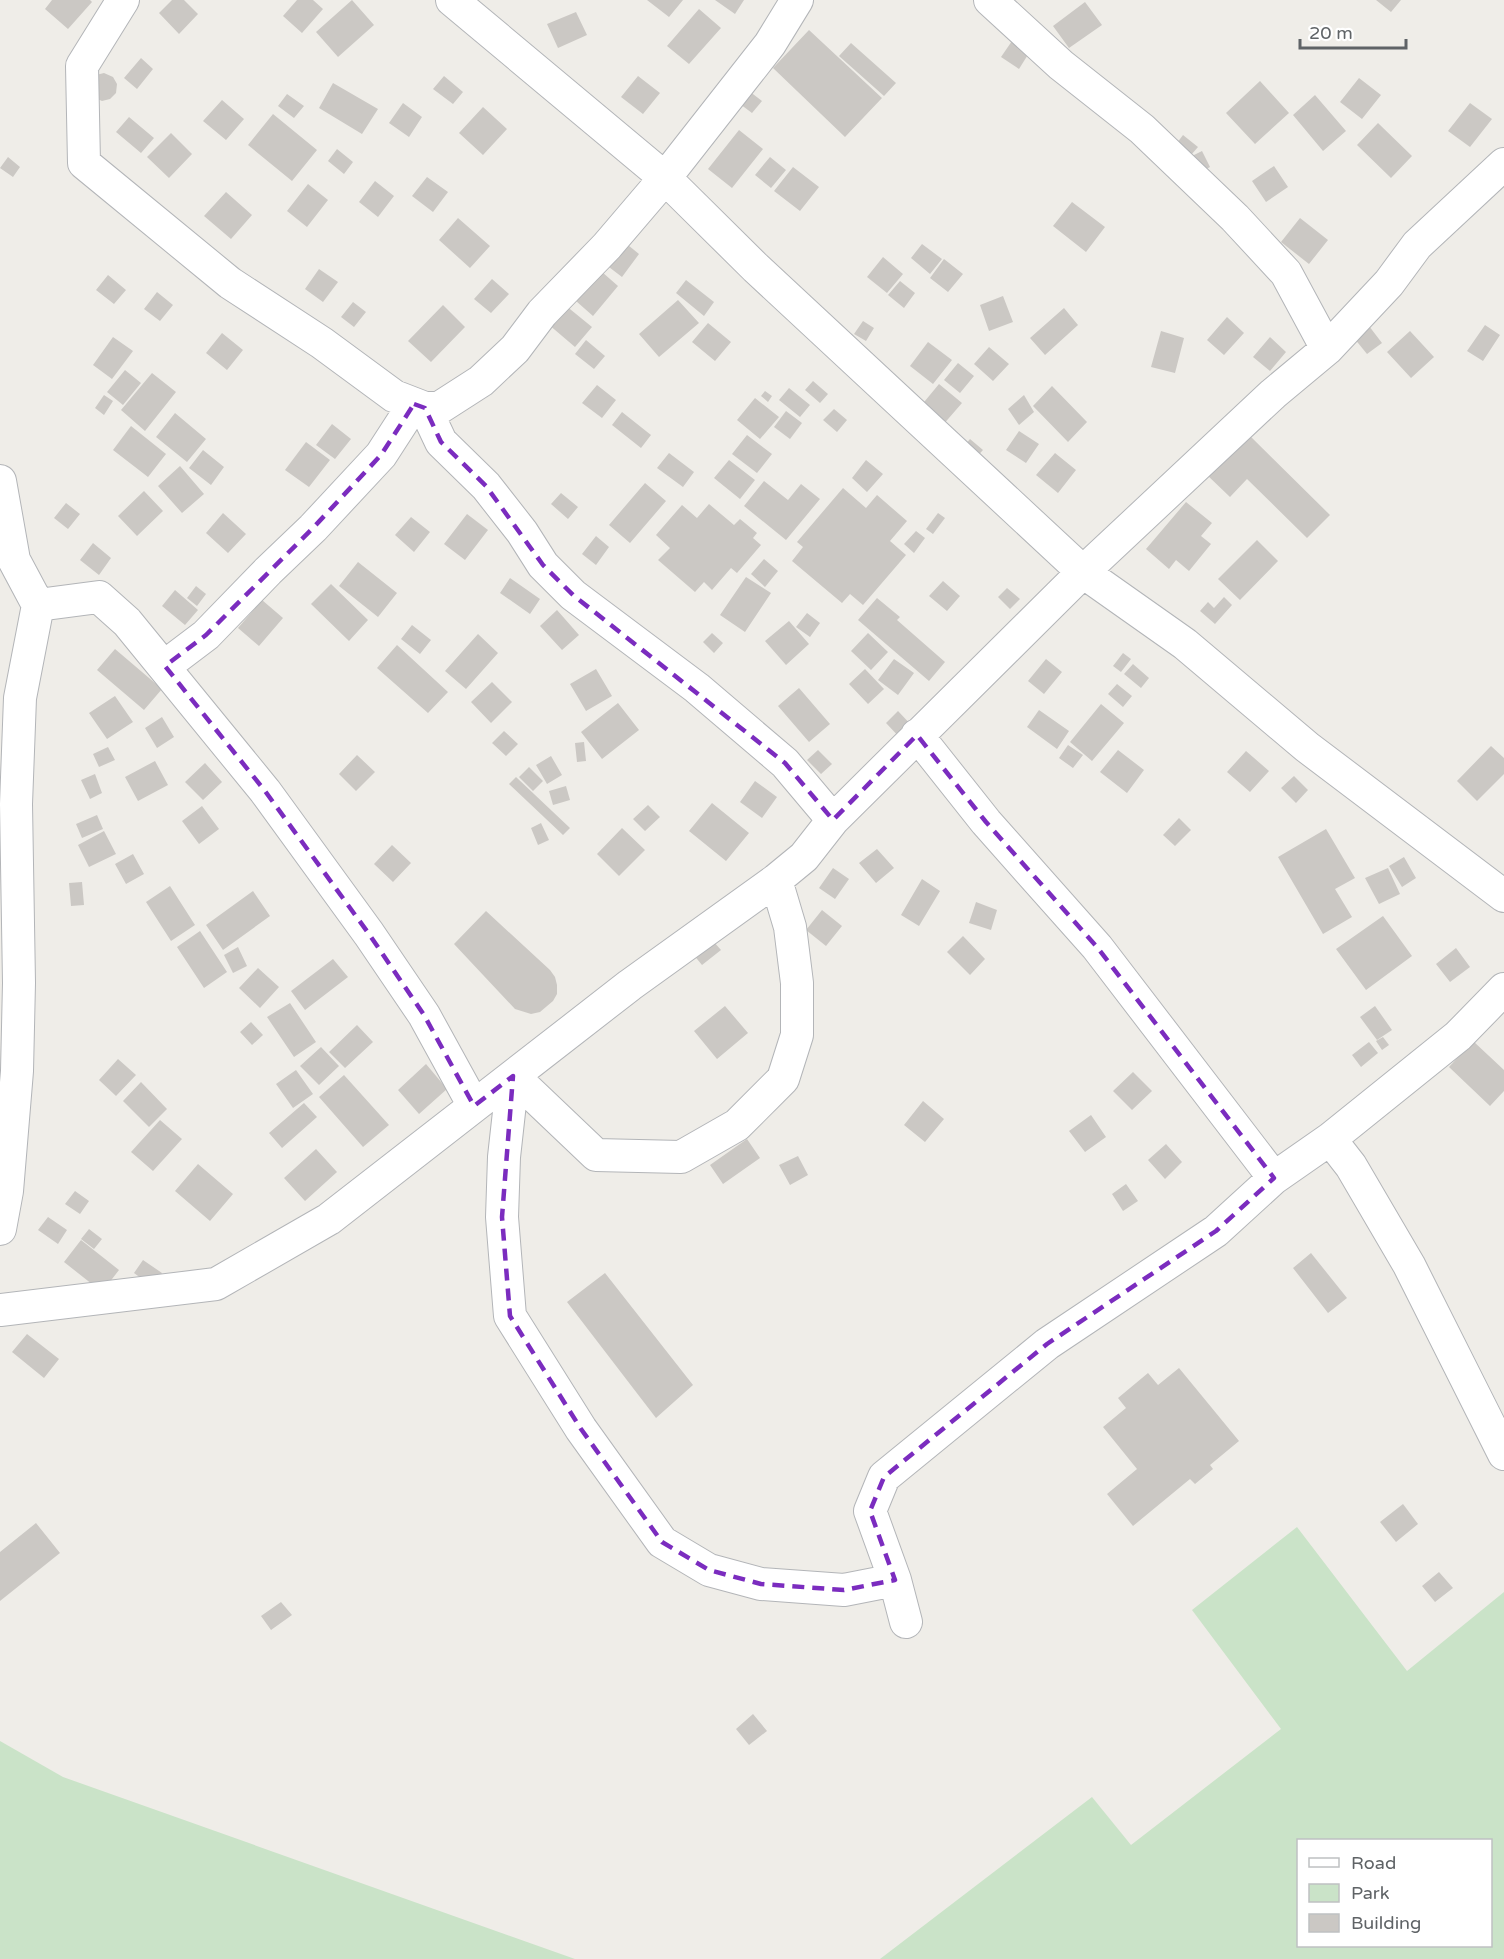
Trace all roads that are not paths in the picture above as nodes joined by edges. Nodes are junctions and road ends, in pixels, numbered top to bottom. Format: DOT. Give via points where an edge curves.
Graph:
graph roads {
  1 [pos="123,0"];
  2 [pos="452,0"];
  3 [pos="797,0"];
  4 [pos="990,0"];
  5 [pos="1504,164"];
  6 [pos="665,178"];
  7 [pos="1327,349"];
  8 [pos="419,406"];
  9 [pos="0,482"];
  10 [pos="1083,572"];
  11 [pos="38,605"];
  12 [pos="165,666"];
  13 [pos="917,735"];
  14 [pos="833,820"];
  15 [pos="776,880"];
  16 [pos="1504,896"];
  17 [pos="1504,989"];
  18 [pos="513,1076"];
  19 [pos="474,1106"];
  20 [pos="1330,1139"];
  21 [pos="1274,1178"];
  22 [pos="0,1229"];
  23 [pos="0,1310"];
  24 [pos="1504,1454"];
  25 [pos="895,1581"];
  26 [pos="906,1622"];
  1 -- 8 [label="street" via="82,66 84,163 230,283 394,396"];
  2 -- 6 [label="street"];
  3 -- 6 [label="street" via="770,44"];
  4 -- 7 [label="street" via="1061,65 1142,129 1235,218 1286,273"];
  5 -- 7 [label="street" via="1418,245 1389,283"];
  6 -- 8 [label="street" via="515,349 439,408"];
  6 -- 10 [label="street" via="756,268"];
  7 -- 10 [label="street" via="1273,394"];
  8 -- 12 [label="street" via="381,455 313,528 206,635"];
  8 -- 14 [label="street" via="441,442 486,486 543,565 573,595 697,688 785,763"];
  9 -- 11 [label="street" via="14,560"];
  10 -- 13 [label="street"];
  10 -- 16 [label="street" via="1185,644 1307,747"];
  11 -- 12 [label="street" via="99,597"];
  11 -- 22 [label="street" via="20,698 16,804 17,1071"];
  12 -- 19 [label="street" via="265,791 369,934 424,1015"];
  13 -- 14 [label="street"];
  13 -- 21 [label="street" via="986,822 1097,947"];
  14 -- 15 [label="street" via="804,857"];
  15 -- 18 [label="street" via="630,985"];
  15 -- 18 [label="street" via="790,927 798,983 797,1035 783,1078 737,1125 681,1157 596,1155"];
  17 -- 20 [label="street" via="1458,1036"];
  18 -- 19 [label="street"];
  18 -- 25 [label="street" via="502,1217 510,1316 581,1429 662,1542 709,1570 761,1584 844,1590"];
  19 -- 23 [label="street" via="329,1219 216,1284"];
  20 -- 21 [label="street"];
  20 -- 24 [label="street" via="1351,1166 1409,1265"];
  21 -- 25 [label="street" via="1216,1231 1047,1344 884,1477 870,1511"];
  25 -- 26 [label="street"];
}
